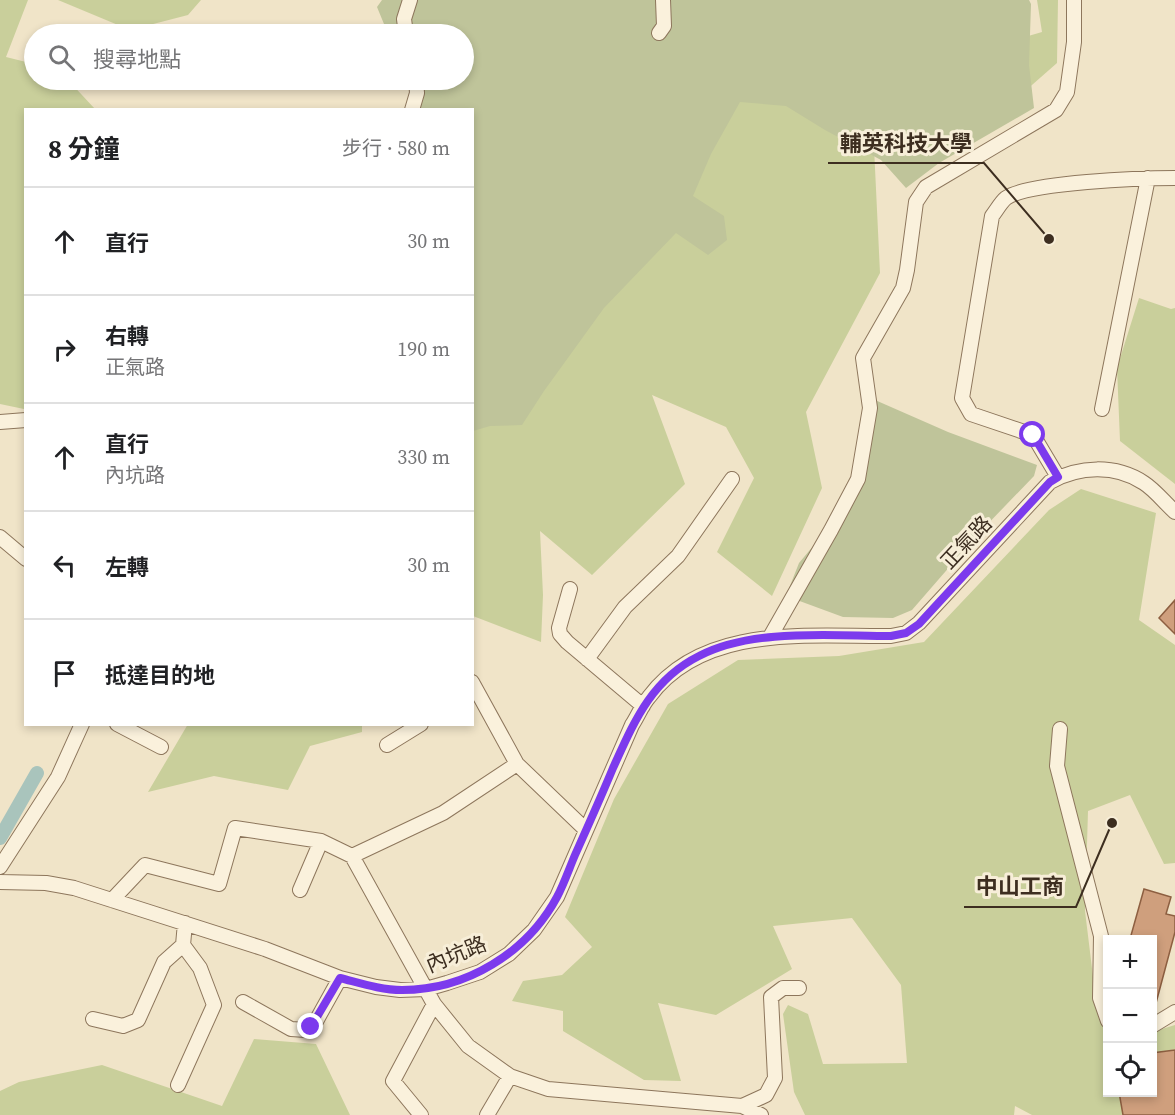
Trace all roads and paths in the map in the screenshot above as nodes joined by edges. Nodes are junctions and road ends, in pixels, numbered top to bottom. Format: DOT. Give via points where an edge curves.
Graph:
graph roads {
  1 [pos="410,0"];
  2 [pos="663,0"];
  3 [pos="1074,0"];
  4 [pos="405,24"];
  5 [pos="660,33"];
  6 [pos="417,90"];
  7 [pos="413,108"];
  8 [pos="1148,178"];
  9 [pos="1175,178"];
  10 [pos="1102,409"];
  11 [pos="24,420"];
  12 [pos="0,422"];
  13 [pos="1058,477"];
  14 [pos="732,479"];
  15 [pos="1175,512"];
  16 [pos="0,537"];
  17 [pos="24,557"];
  18 [pos="570,590"];
  19 [pos="770,637"];
  20 [pos="587,659"];
  21 [pos="474,688"];
  22 [pos="643,706"];
  23 [pos="81,726"];
  24 [pos="121,726"];
  25 [pos="418,726"];
  26 [pos="1060,729"];
  27 [pos="387,745"];
  28 [pos="161,747"];
  29 [pos="517,764"];
  30 [pos="586,830"];
  31 [pos="321,841"];
  32 [pos="352,856"];
  33 [pos="0,867"];
  34 [pos="0,882"];
  35 [pos="300,890"];
  36 [pos="112,900"];
  37 [pos="185,923"];
  38 [pos="183,945"];
  39 [pos="340,978"];
  40 [pos="799,988"];
  41 [pos="426,989"];
  42 [pos="243,1002"];
  43 [pos="434,1004"];
  44 [pos="1103,1008"];
  45 [pos="1175,1012"];
  46 [pos="93,1019"];
  47 [pos="1157,1023"];
  48 [pos="510,1076"];
  49 [pos="178,1085"];
  50 [pos="742,1106"];
  51 [pos="421,1115"];
  52 [pos="487,1115"];
  53 [pos="761,1115"];
  1 -- 4 [label="street"];
  2 -- 5 [label="street" via="664,27"];
  3 -- 19 [label="street" via="1074,42 1068,82 1056,110 926,188 916,202 903,288 863,358 870,408 858,479"];
  6 -- 7 [label="street"];
  8 -- 9 [label="street"];
  8 -- 10 [label="street"];
  8 -- 13 [label="street" via="1036,188 1006,198 992,216 962,398 971,414 1033,435"];
  11 -- 12 [label="street"];
  13 -- 15 [label="street, 正氣路" via="1090,468 1123,472 1145,483"];
  13 -- 19 [label="street, 正氣路" via="919,624 906,633"];
  14 -- 20 [label="street" via="678,556 625,607"];
  16 -- 17 [label="street"];
  18 -- 20 [label="street" via="560,634"];
  19 -- 22 [label="street, 內坑路" via="727,644 698,656 673,674"];
  20 -- 22 [label="street"];
  21 -- 29 [label="street"];
  22 -- 30 [label="street, 內坑路"];
  23 -- 33 [label="street" via="58,777"];
  24 -- 28 [label="street"];
  25 -- 27 [label="street"];
  26 -- 44 [label="street" via="1057,766 1101,936"];
  29 -- 30 [label="street"];
  29 -- 32 [label="street" via="442,813"];
  30 -- 41 [label="street, 內坑路" via="557,897 534,930 509,954 480,972"];
  31 -- 32 [label="street"];
  31 -- 35 [label="street"];
  31 -- 36 [label="street" via="235,828 219,884 145,865"];
  32 -- 41 [label="street"];
  34 -- 36 [label="street, 內坑路" via="46,883"];
  36 -- 37 [label="street, 內坑路"];
  37 -- 38 [label="street"];
  37 -- 39 [label="street, 內坑路"];
  38 -- 46 [label="street" via="164,962 138,1020 123,1026"];
  38 -- 49 [label="street" via="200,968 214,1005"];
  39 -- 41 [label="street, 內坑路" via="376,987"];
  39 -- 42 [label="street" via="315,1023 306,1030 291,1029"];
  40 -- 50 [label="street" via="783,988 771,997 775,1078 765,1095"];
  41 -- 43 [label="street"];
  43 -- 48 [label="street" via="468,1046"];
  43 -- 51 [label="street" via="393,1081"];
  45 -- 47 [label="street"];
  48 -- 50 [label="street" via="548,1089"];
  48 -- 52 [label="street"];
  50 -- 53 [label="street"];
}
